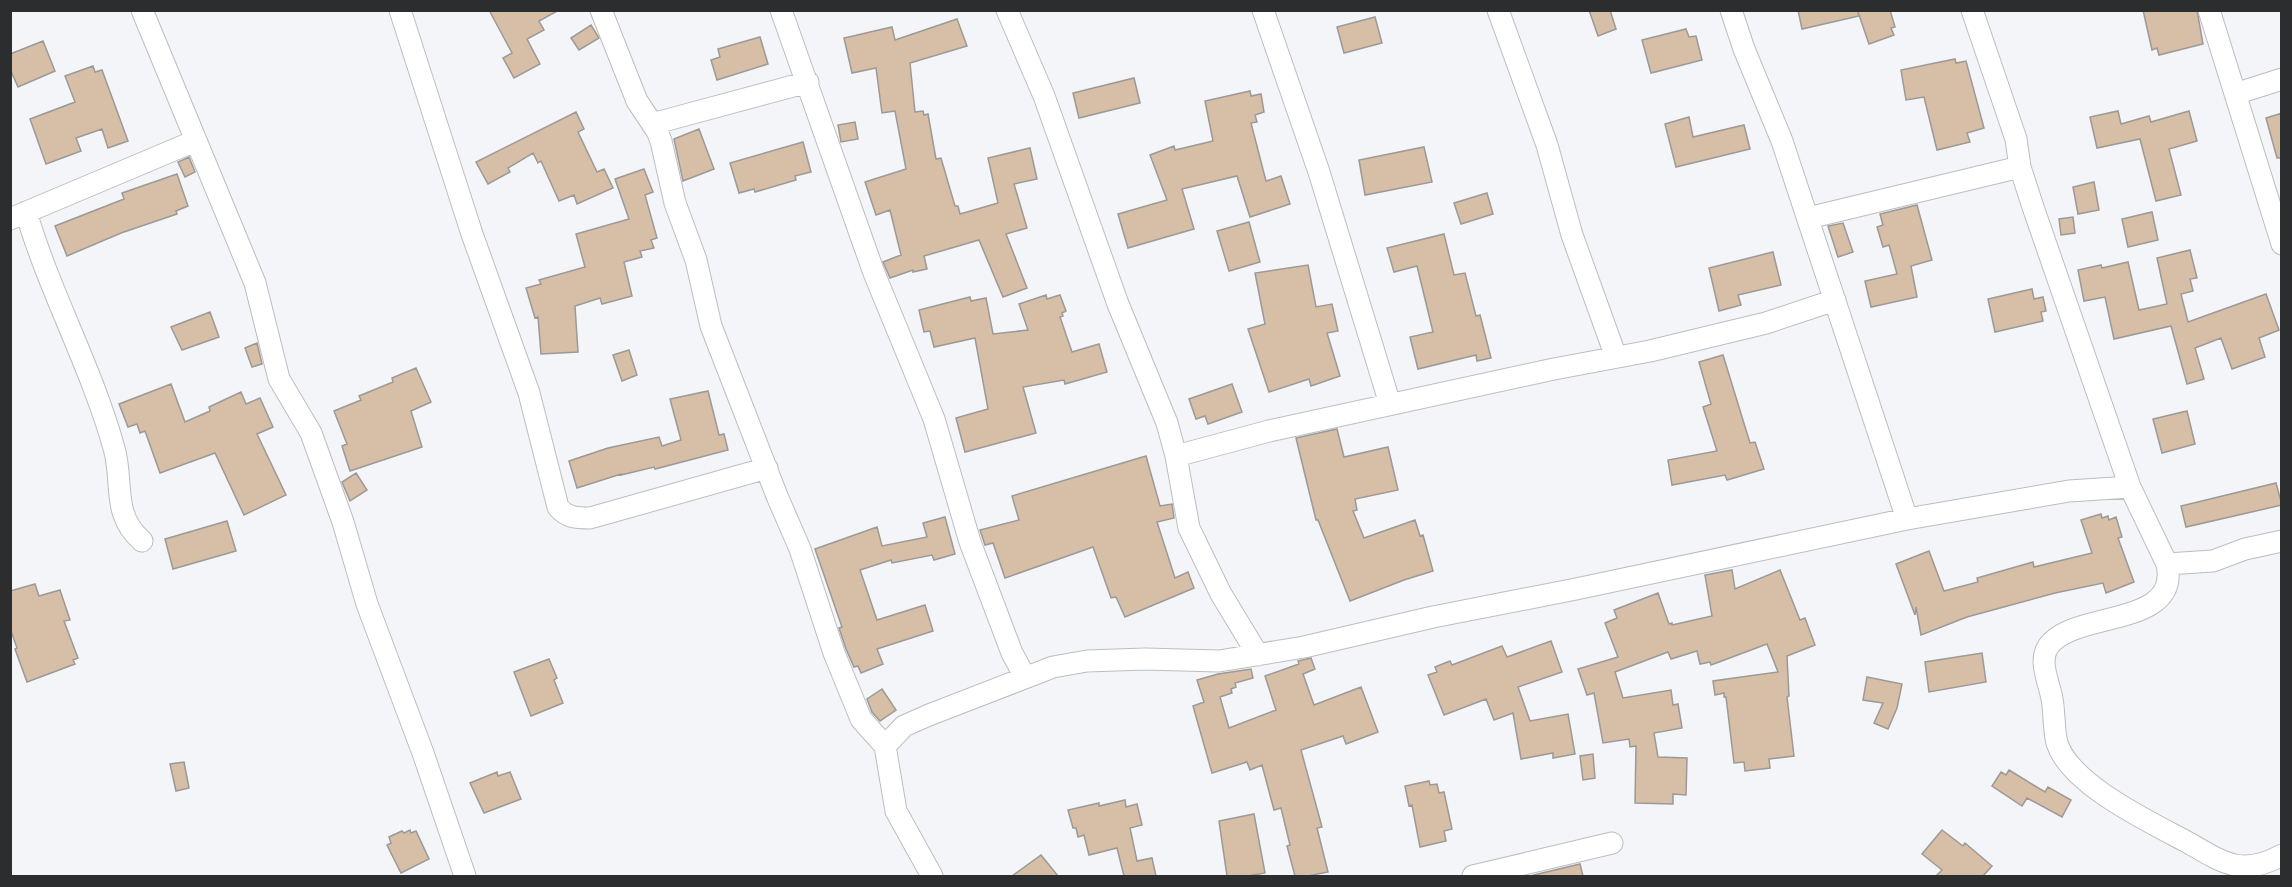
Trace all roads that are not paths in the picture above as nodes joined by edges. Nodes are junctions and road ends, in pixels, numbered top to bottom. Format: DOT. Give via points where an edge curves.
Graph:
graph roads {
  1 [pos="142,10"];
  2 [pos="400,10"];
  3 [pos="601,10"];
  4 [pos="781,10"];
  5 [pos="1007,10"];
  6 [pos="1263,10"];
  7 [pos="1498,10"];
  8 [pos="1731,10"];
  9 [pos="1972,10"];
  10 [pos="2209,10"];
  11 [pos="2282,80"];
  12 [pos="808,82"];
  13 [pos="2235,94"];
  14 [pos="652,124"];
  15 [pos="195,141"];
  16 [pos="2020,167"];
  17 [pos="18,215"];
  18 [pos="1808,218"];
  19 [pos="2282,244"];
  20 [pos="1835,300"];
  21 [pos="1616,357"];
  22 [pos="1390,404"];
  23 [pos="1176,456"];
  24 [pos="767,468"];
  25 [pos="2130,487"];
  26 [pos="1907,519"];
  27 [pos="142,541"];
  28 [pos="2282,541"];
  29 [pos="2167,564"];
  30 [pos="1258,655"];
  31 [pos="1025,677"];
  32 [pos="885,746"];
  33 [pos="1612,843"];
  34 [pos="2282,855"];
  35 [pos="465,876"];
  36 [pos="932,876"];
  37 [pos="1473,876"];
  1 -- 15 [label="street"];
  2 -- 24 [label="street" via="472,234 530,393 558,507 573,518 590,518"];
  3 -- 14 [label="street" via="637,102"];
  4 -- 12 [label="street"];
  5 -- 23 [label="street" via="1044,96"];
  6 -- 22 [label="street" via="1319,172"];
  7 -- 21 [label="street"];
  8 -- 18 [label="street"];
  9 -- 16 [label="street" via="2016,139"];
  10 -- 13 [label="street"];
  11 -- 13 [label="street"];
  12 -- 14 [label="street"];
  12 -- 31 [label="street" via="874,273 934,419 970,542"];
  13 -- 19 [label="street"];
  14 -- 24 [label="street" via="661,141 675,203 696,260 711,326"];
  15 -- 17 [label="street"];
  15 -- 35 [label="street" via="255,283 279,380 311,434 367,604"];
  16 -- 18 [label="street"];
  16 -- 25 [label="street"];
  17 -- 27 [label="street" via="89,371 115,450 124,519"];
  18 -- 20 [label="street"];
  20 -- 21 [label="street" via="1766,323"];
  20 -- 26 [label="street"];
  21 -- 22 [label="street"];
  22 -- 23 [label="street"];
  23 -- 30 [label="street" via="1189,528 1221,594"];
  24 -- 32 [label="street" via="861,719"];
  25 -- 26 [label="street" via="2069,491"];
  25 -- 29 [label="street"];
  26 -- 30 [label="street"];
  28 -- 29 [label="street" via="2213,561"];
  29 -- 34 [label="street" via="2170,575 2162,598 2146,608 2076,629 2052,642 2044,654 2057,743 2076,773 2106,796 2219,860 2244,868"];
  30 -- 31 [label="street" via="1220,661 1088,661"];
  31 -- 32 [label="street" via="904,726"];
  32 -- 36 [label="street" via="896,811"];
  33 -- 37 [label="street"];
}
